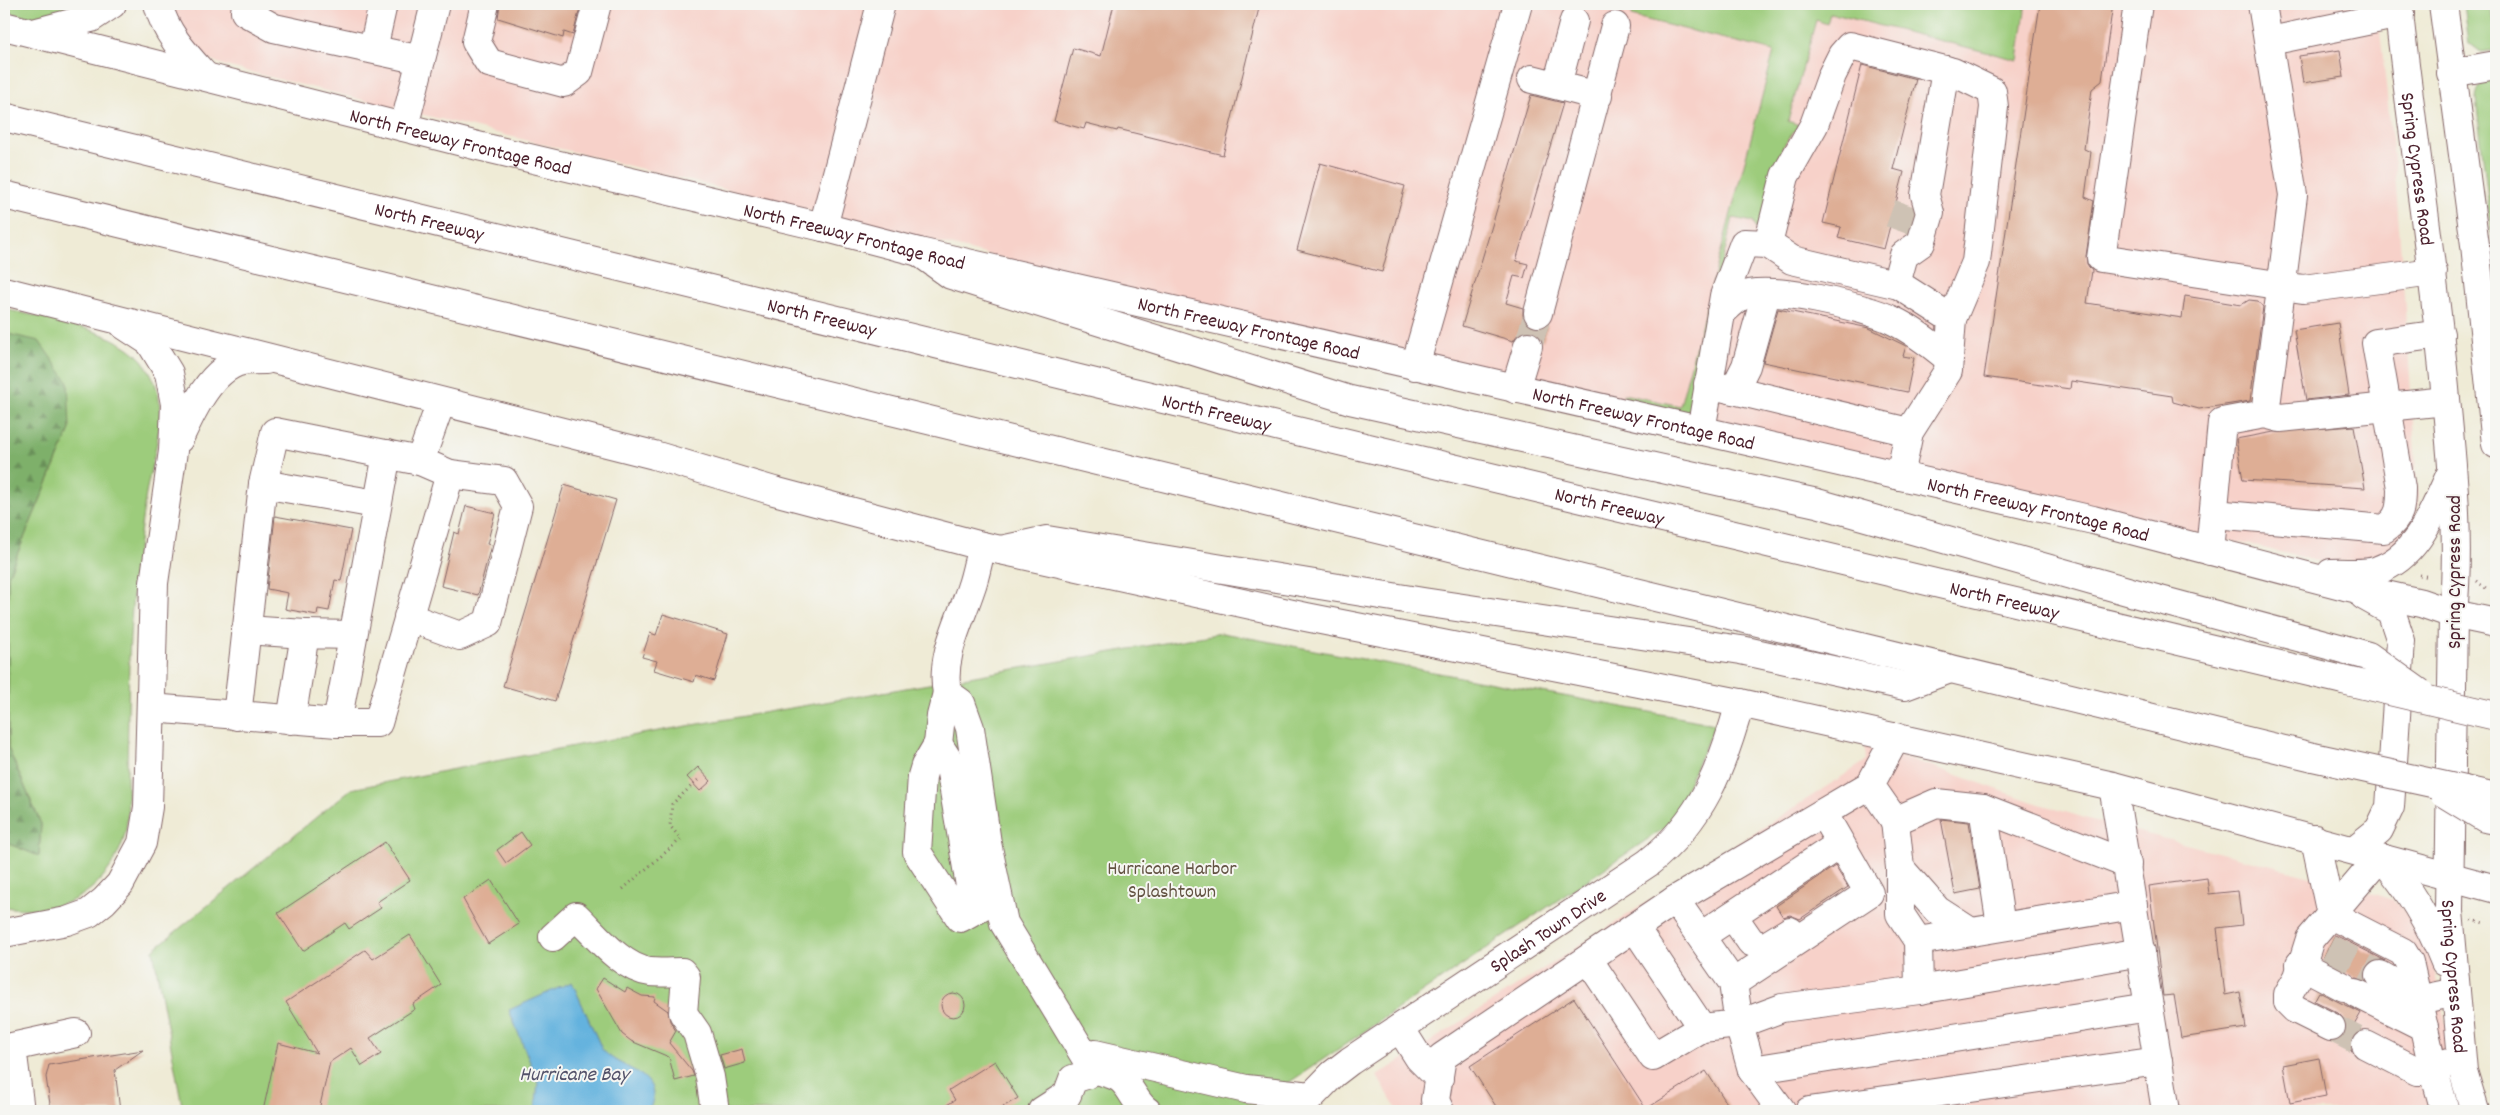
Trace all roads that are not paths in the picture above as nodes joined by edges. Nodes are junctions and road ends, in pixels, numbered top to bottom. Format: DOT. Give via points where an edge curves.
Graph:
graph roads {
  1 [pos="112,4"];
  2 [pos="158,4"];
  3 [pos="246,4"];
  4 [pos="383,4"];
  5 [pos="435,4"];
  6 [pos="486,4"];
  7 [pos="597,4"];
  8 [pos="881,4"];
  9 [pos="1518,4"];
  10 [pos="2138,4"];
  11 [pos="2262,4"];
  12 [pos="2426,4"];
  13 [pos="2443,4"];
  14 [pos="2399,9"];
  15 [pos="1574,22"];
  16 [pos="4,26"];
  17 [pos="1615,26"];
  18 [pos="33,33"];
  19 [pos="2270,41"];
  20 [pos="373,49"];
  21 [pos="421,60"];
  22 [pos="2496,65"];
  23 [pos="1946,70"];
  24 [pos="2451,73"];
  25 [pos="205,76"];
  26 [pos="1598,96"];
  27 [pos="4,117"];
  28 [pos="404,127"];
  29 [pos="4,195"];
  30 [pos="823,226"];
  31 [pos="1768,244"];
  32 [pos="919,252"];
  33 [pos="2433,272"];
  34 [pos="2487,276"];
  35 [pos="1896,284"];
  36 [pos="2282,285"];
  37 [pos="4,290"];
  38 [pos="1766,294"];
  39 [pos="1538,313"];
  40 [pos="1721,314"];
  41 [pos="112,318"];
  42 [pos="1952,319"];
  43 [pos="2489,322"];
  44 [pos="2440,334"];
  45 [pos="1528,346"];
  46 [pos="274,359"];
  47 [pos="1949,359"];
  48 [pos="1415,366"];
  49 [pos="1721,387"];
  50 [pos="1515,389"];
  51 [pos="2446,400"];
  52 [pos="441,402"];
  53 [pos="2385,405"];
  54 [pos="2264,414"];
  55 [pos="1700,431"];
  56 [pos="1909,432"];
  57 [pos="2496,444"];
  58 [pos="173,451"];
  59 [pos="387,454"];
  60 [pos="420,461"];
  61 [pos="2453,470"];
  62 [pos="450,474"];
  63 [pos="1900,476"];
  64 [pos="263,484"];
  65 [pos="376,504"];
  66 [pos="2214,514"];
  67 [pos="992,548"];
  68 [pos="2210,551"];
  69 [pos="2301,575"];
  70 [pos="2346,586"];
  71 [pos="2453,614"];
  72 [pos="408,617"];
  73 [pos="2496,623"];
  74 [pos="246,630"];
  75 [pos="305,634"];
  76 [pos="352,635"];
  77 [pos="1950,669"];
  78 [pos="947,693"];
  79 [pos="2429,700"];
  80 [pos="1740,703"];
  81 [pos="150,708"];
  82 [pos="238,716"];
  83 [pos="2496,716"];
  84 [pos="291,720"];
  85 [pos="337,722"];
  86 [pos="1896,737"];
  87 [pos="938,744"];
  88 [pos="2426,782"];
  89 [pos="1870,785"];
  90 [pos="2113,786"];
  91 [pos="2496,797"];
  92 [pos="1983,808"];
  93 [pos="1823,813"];
  94 [pos="1895,820"];
  95 [pos="2496,820"];
  96 [pos="2315,839"];
  97 [pos="1840,844"];
  98 [pos="2372,856"];
  99 [pos="2126,864"];
  100 [pos="1900,868"];
  101 [pos="2449,878"];
  102 [pos="1863,882"];
  103 [pos="2496,889"];
  104 [pos="998,897"];
  105 [pos="1675,900"];
  106 [pos="2133,905"];
  107 [pos="974,910"];
  108 [pos="2331,915"];
  109 [pos="1733,916"];
  110 [pos="2002,926"];
  111 [pos="1635,928"];
  112 [pos="6,931"];
  113 [pos="1971,932"];
  114 [pos="1701,936"];
  115 [pos="553,937"];
  116 [pos="1918,941"];
  117 [pos="2140,952"];
  118 [pos="1588,959"];
  119 [pos="2300,964"];
  120 [pos="2380,975"];
  121 [pos="1733,983"];
  122 [pos="1919,990"];
  123 [pos="2455,990"];
  124 [pos="2418,1000"];
  125 [pos="2149,1008"];
  126 [pos="1740,1024"];
  127 [pos="2331,1027"];
  128 [pos="2424,1027"];
  129 [pos="1400,1028"];
  130 [pos="1702,1028"];
  131 [pos="1070,1032"];
  132 [pos="76,1033"];
  133 [pos="2366,1045"];
  134 [pos="2462,1056"];
  135 [pos="2158,1061"];
  136 [pos="2433,1068"];
  137 [pos="1752,1070"];
  138 [pos="1168,1071"];
  139 [pos="1104,1072"];
  140 [pos="1439,1078"];
  141 [pos="1304,1104"];
  142 [pos="1137,1110"];
  143 [pos="2468,1110"];
  144 [pos="20,1111"];
  145 [pos="715,1111"];
  146 [pos="1042,1111"];
  147 [pos="1440,1111"];
  148 [pos="1782,1111"];
  149 [pos="1809,1111"];
  150 [pos="2162,1111"];
  151 [pos="2445,1111"];
  1 -- 18 [label="main road" via="82,21"];
  2 -- 25 [label="main road" via="172,36"];
  3 -- 20 [label="main road" via="245,12 274,28"];
  4 -- 20 [label="main road"];
  5 -- 21 [label="main road"];
  6 -- 7 [label="main road" via="476,42 489,63 564,83 579,72"];
  8 -- 30 [label="main road"];
  9 -- 48 [label="main road"];
  10 -- 36 [label="main road" via="2101,258"];
  11 -- 19 [label="main road"];
  12 -- 24 [label="main road" via="2432,50"];
  13 -- 24 [label="main road"];
  14 -- 19 [label="main road"];
  14 -- 33 [label="main road, Spring Cypress Road"];
  15 -- 26 [label="main road" via="1545,82"];
  16 -- 18 [label="main road, North Freeway Frontage Road"];
  17 -- 26 [label="main road"];
  18 -- 25 [label="main road, North Freeway Frontage Road"];
  19 -- 36 [label="main road" via="2293,195"];
  20 -- 21 [label="main road"];
  21 -- 28 [label="main road"];
  22 -- 24 [label="main road"];
  23 -- 31 [label="main road" via="1850,46 1832,75 1814,125 1785,176"];
  23 -- 35 [label="main road" via="1917,199 1930,212 1921,243 1901,243"];
  23 -- 42 [label="main road" via="1992,90 1994,107 1976,262"];
  24 -- 34 [label="main road"];
  25 -- 28 [label="main road, North Freeway Frontage Road"];
  26 -- 39 [label="main road"];
  27 -- 79 [label="main road, North Freeway, bridge" via="1104,385"];
  28 -- 30 [label="main road, North Freeway Frontage Road"];
  29 -- 77 [label="main road"];
  30 -- 32 [label="main road, North Freeway Frontage Road"];
  31 -- 35 [label="main road" via="1792,260"];
  31 -- 40 [label="main road" via="1744,243 1724,296"];
  32 -- 48 [label="main road, North Freeway Frontage Road"];
  32 -- 79 [label="main road, bridge" via="950,275 1350,400 1817,503 2368,656"];
  33 -- 36 [label="main road" via="2303,289"];
  33 -- 44 [label="main road, Spring Cypress Road"];
  34 -- 43 [label="main road"];
  35 -- 42 [label="main road"];
  36 -- 54 [label="main road"];
  37 -- 41 [label="main road"];
  38 -- 40 [label="main road" via="1742,296"];
  38 -- 47 [label="main road" via="1780,292 1842,304 1891,319 1921,336"];
  38 -- 49 [label="main road" via="1746,366"];
  40 -- 49 [label="main road"];
  41 -- 46 [label="main road"];
  41 -- 58 [label="main road" via="150,342 169,373 175,404"];
  42 -- 47 [label="main road"];
  43 -- 57 [label="main road"];
  44 -- 51 [label="main road, Spring Cypress Road"];
  44 -- 53 [label="main road" via="2376,343"];
  45 -- 50 [label="main road"];
  46 -- 52 [label="main road"];
  46 -- 58 [label="main road" via="240,362 217,376 196,402"];
  47 -- 56 [label="main road" via="1948,371"];
  48 -- 50 [label="main road, North Freeway Frontage Road"];
  49 -- 55 [label="main road"];
  49 -- 56 [label="main road"];
  50 -- 55 [label="main road, North Freeway Frontage Road"];
  51 -- 53 [label="main road"];
  51 -- 61 [label="main road, Spring Cypress Road"];
  52 -- 60 [label="main road"];
  52 -- 67 [label="main road" via="654,455 783,494"];
  53 -- 54 [label="main road" via="2280,418"];
  53 -- 66 [label="main road" via="2401,488 2401,508 2394,523 2384,529"];
  54 -- 66 [label="main road" via="2222,422"];
  55 -- 63 [label="main road, North Freeway Frontage Road"];
  56 -- 63 [label="main road"];
  58 -- 81 [label="main road" via="154,583"];
  59 -- 60 [label="main road"];
  59 -- 64 [label="main road" via="275,432"];
  59 -- 65 [label="main road"];
  60 -- 62 [label="main road"];
  61 -- 69 [label="main road" via="2421,534 2404,556 2376,571"];
  61 -- 71 [label="main road, Spring Cypress Road" via="2457,572"];
  62 -- 72 [label="main road"];
  62 -- 72 [label="main road" via="504,482 518,506 488,623 460,636"];
  63 -- 68 [label="main road, North Freeway Frontage Road" via="2093,520"];
  64 -- 65 [label="main road"];
  64 -- 74 [label="main road"];
  65 -- 76 [label="main road"];
  66 -- 68 [label="main road"];
  67 -- 77 [label="main road" via="1046,540 1741,650 1905,686"];
  67 -- 78 [label="main road" via="971,588 946,660 944,678"];
  67 -- 80 [label="main road" via="1306,617"];
  68 -- 69 [label="main road, North Freeway Frontage Road"];
  69 -- 70 [label="main road, North Freeway Frontage Road"];
  70 -- 71 [label="main road, North Freeway Frontage Road" via="2421,603"];
  70 -- 98 [label="main road" via="2391,610 2401,641 2390,807"];
  71 -- 73 [label="main road, North Freeway Frontage Road"];
  71 -- 101 [label="main road, Spring Cypress Road"];
  72 -- 85 [label="main road" via="378,723"];
  74 -- 75 [label="main road"];
  74 -- 82 [label="main road"];
  75 -- 76 [label="main road"];
  75 -- 84 [label="main road"];
  76 -- 85 [label="main road"];
  77 -- 88 [label="main road, bridge"];
  78 -- 87 [label="main road"];
  78 -- 104 [label="main road" via="961,703 970,728"];
  79 -- 83 [label="main road, North Freeway, bridge"];
  80 -- 86 [label="main road"];
  80 -- 129 [label="main road, Splash Town Drive" via="1712,785 1689,823 1670,845 1648,863"];
  81 -- 82 [label="main road"];
  81 -- 112 [label="main road" via="148,807 142,843 131,867 120,884 89,913 67,921"];
  82 -- 84 [label="main road"];
  84 -- 85 [label="main road"];
  86 -- 89 [label="main road"];
  86 -- 90 [label="main road"];
  87 -- 107 [label="main road" via="949,761"];
  87 -- 107 [label="main road" via="922,776 917,852 960,918"];
  88 -- 91 [label="main road, bridge"];
  88 -- 95 [label="main road, bridge" via="2485,818"];
  89 -- 93 [label="main road"];
  89 -- 94 [label="main road"];
  90 -- 96 [label="main road"];
  90 -- 99 [label="main road"];
  92 -- 94 [label="main road" via="1936,803"];
  92 -- 99 [label="main road"];
  92 -- 110 [label="main road"];
  93 -- 97 [label="main road"];
  93 -- 105 [label="main road"];
  94 -- 100 [label="main road"];
  96 -- 98 [label="main road"];
  96 -- 108 [label="main road"];
  97 -- 102 [label="main road"];
  97 -- 109 [label="main road"];
  98 -- 101 [label="main road"];
  98 -- 108 [label="main road"];
  98 -- 123 [label="main road" via="2408,890 2434,935"];
  99 -- 106 [label="main road"];
  100 -- 113 [label="main road" via="1938,910"];
  100 -- 116 [label="main road" via="1900,914"];
  101 -- 103 [label="main road"];
  101 -- 123 [label="main road, Spring Cypress Road"];
  102 -- 109 [label="main road" via="1764,947 1751,942"];
  102 -- 121 [label="main road" via="1869,893"];
  104 -- 107 [label="main road"];
  104 -- 131 [label="main road" via="1004,924"];
  105 -- 111 [label="main road"];
  105 -- 114 [label="main road"];
  106 -- 110 [label="main road"];
  106 -- 117 [label="main road"];
  108 -- 119 [label="main road" via="2319,943"];
  108 -- 124 [label="main road" via="2402,952 2409,962"];
  109 -- 114 [label="main road"];
  110 -- 113 [label="main road"];
  111 -- 118 [label="main road"];
  111 -- 130 [label="main road"];
  113 -- 116 [label="main road"];
  114 -- 121 [label="main road"];
  115 -- 145 [label="main road" via="576,916 613,952 632,965 649,972 682,972 685,990 683,1013 697,1033 710,1077"];
  116 -- 122 [label="main road"];
  117 -- 122 [label="main road"];
  117 -- 125 [label="main road"];
  118 -- 130 [label="main road" via="1653,1057"];
  118 -- 140 [label="main road" via="1442,1057"];
  119 -- 127 [label="main road" via="2288,1002 2295,1009"];
  119 -- 128 [label="main road"];
  120 -- 124 [label="main road"];
  121 -- 126 [label="main road"];
  122 -- 126 [label="main road" via="1782,1008"];
  123 -- 124 [label="main road"];
  123 -- 134 [label="main road, Spring Cypress Road"];
  124 -- 128 [label="main road"];
  125 -- 135 [label="main road"];
  125 -- 137 [label="main road"];
  126 -- 130 [label="main road"];
  126 -- 137 [label="main road"];
  128 -- 136 [label="main road"];
  129 -- 140 [label="main road" via="1419,1058"];
  129 -- 141 [label="main road, Splash Town Drive" via="1333,1074"];
  131 -- 138 [label="main road" via="1077,1042 1095,1054"];
  131 -- 139 [label="main road"];
  132 -- 144 [label="main road" via="12,1047"];
  133 -- 136 [label="main road" via="2416,1071"];
  134 -- 136 [label="main road"];
  134 -- 143 [label="main road, Spring Cypress Road"];
  135 -- 149 [label="main road"];
  135 -- 150 [label="main road"];
  136 -- 151 [label="main road"];
  137 -- 148 [label="main road"];
  138 -- 141 [label="main road"];
  138 -- 142 [label="main road" via="1156,1072 1144,1080"];
  139 -- 142 [label="main road" via="1123,1081"];
  139 -- 146 [label="main road" via="1073,1079 1067,1095"];
  140 -- 147 [label="main road" via="1435,1100"];
}
